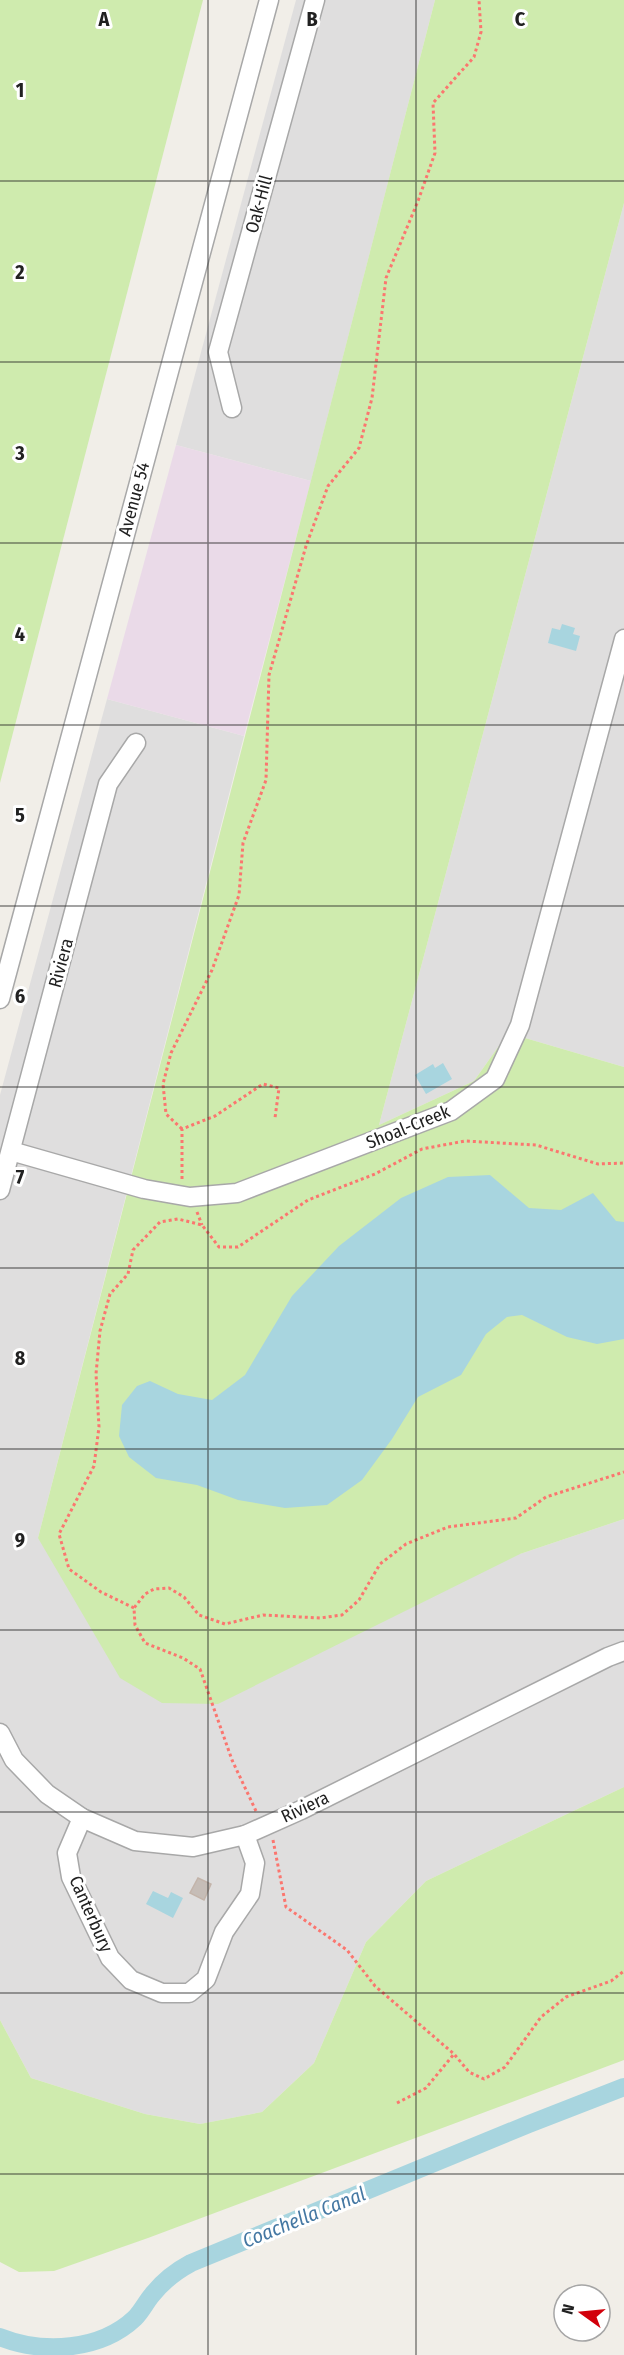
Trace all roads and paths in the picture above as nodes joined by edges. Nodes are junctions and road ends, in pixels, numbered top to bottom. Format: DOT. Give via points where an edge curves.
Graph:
graph roads {
  1 [pos="269,0"];
  2 [pos="315,0"];
  3 [pos="479,0"];
  4 [pos="232,408"];
  5 [pos="624,639"];
  6 [pos="136,743"];
  7 [pos="0,999"];
  8 [pos="275,1118"];
  9 [pos="182,1129"];
  10 [pos="11,1151"];
  11 [pos="624,1163"];
  12 [pos="0,1190"];
  13 [pos="190,1197"];
  14 [pos="202,1225"];
  15 [pos="624,1472"];
  16 [pos="624,1652"];
  17 [pos="0,1733"];
  18 [pos="82,1818"];
  19 [pos="245,1835"];
  20 [pos="624,1971"];
  21 [pos="397,2103"];
  1 -- 7 [label="street, Avenue 54"];
  2 -- 4 [label="street, Oak-Hill" via="218,352"];
  3 -- 9 [label="path" via="481,32 474,57 433,102 435,153 386,278 372,398 359,448 328,486 306,546 269,675 266,780 243,843 239,895 212,970 171,1053 164,1084 166,1114"];
  5 -- 13 [label="street, Shoal-Creek" via="520,1026 495,1079 452,1111 237,1193"];
  6 -- 10 [label="street, Riviera" via="108,784"];
  8 -- 9 [label="path" via="279,1088 263,1084 215,1116"];
  9 -- 13 [label="path" via="181,1177"];
  10 -- 12 [label="street, Riviera"];
  10 -- 13 [label="street, Shoal-Creek" via="144,1189"];
  11 -- 14 [label="path" via="598,1164 536,1145 465,1140 422,1149 375,1174 308,1200 237,1247 219,1246"];
  13 -- 14 [label="path"];
  14 -- 15 [label="path" via="178,1219 160,1222 133,1250 128,1274 110,1294 100,1331 96,1374 99,1427 94,1466 59,1534 69,1569 100,1592 134,1608 145,1594 169,1588 184,1597 200,1615 225,1624 263,1615 342,1615 359,1600 380,1564 406,1544 448,1527 516,1518 546,1497"];
  16 -- 19 [label="street, Riviera"];
  17 -- 18 [label="street, Riviera" via="14,1760 47,1794"];
  18 -- 19 [label="street, Riviera" via="135,1841 193,1847"];
  18 -- 19 [label="street, Canterbury" via="67,1853 71,1876 110,1958 131,1980 162,1993 189,1994 206,1979 224,1932 250,1894 255,1863"];
  20 -- 21 [label="path" via="611,1981 566,1997 541,2017 505,2067 484,2079 470,2072 454,2054 426,2088"];
}
